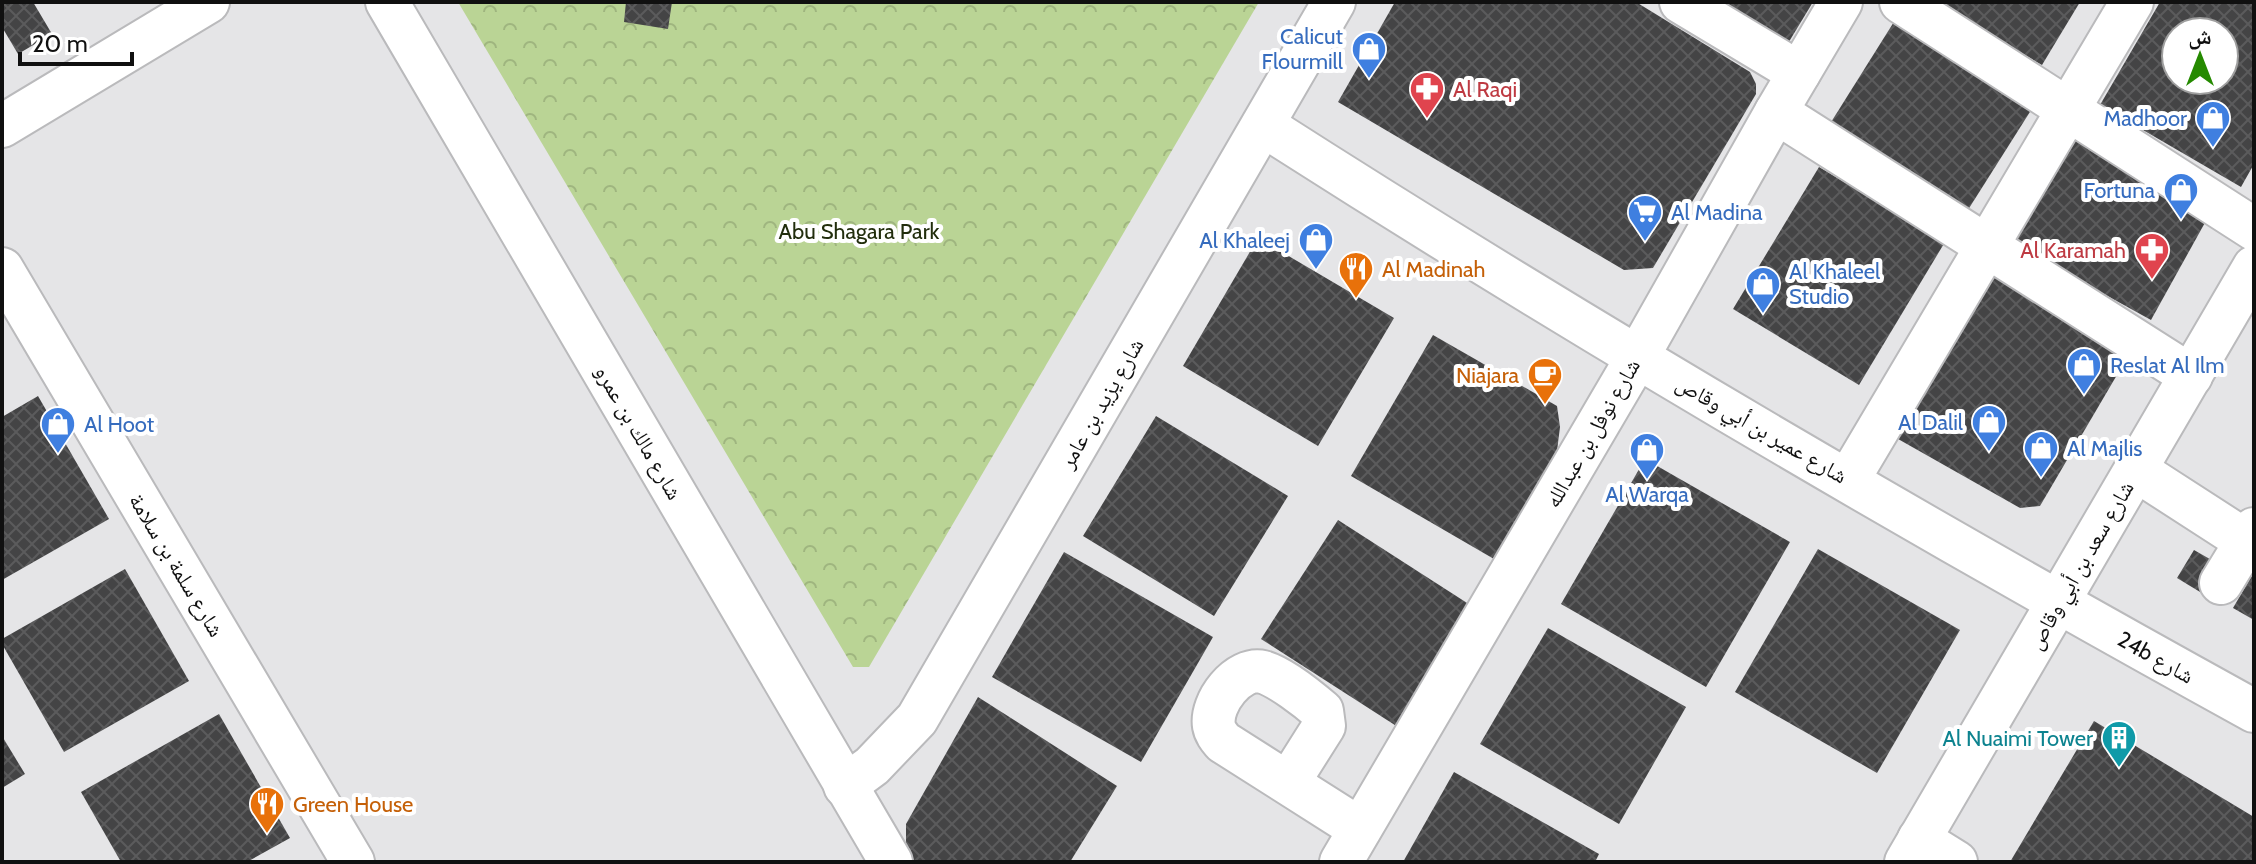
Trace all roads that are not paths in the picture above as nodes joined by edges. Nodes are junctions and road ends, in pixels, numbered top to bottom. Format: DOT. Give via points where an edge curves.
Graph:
graph roads {
  1 [pos="208,2"];
  2 [pos="387,2"];
  3 [pos="1334,2"];
  4 [pos="1681,2"];
  5 [pos="1841,2"];
  6 [pos="1901,2"];
  7 [pos="2132,2"];
  8 [pos="1799,73"];
  9 [pos="2068,110"];
  10 [pos="1776,112"];
  11 [pos="1263,125"];
  12 [pos="2,126"];
  13 [pos="2254,229"];
  14 [pos="1987,247"];
  15 [pos="2254,267"];
  16 [pos="2,269"];
  17 [pos="17,328"];
  18 [pos="1638,356"];
  19 [pos="2191,376"];
  20 [pos="2136,470"];
  21 [pos="1848,480"];
  22 [pos="2250,535"];
  23 [pos="2221,583"];
  24 [pos="2058,603"];
  25 [pos="2254,711"];
  26 [pos="1288,783"];
  27 [pos="845,786"];
  28 [pos="1350,845"];
  29 [pos="1913,851"];
  30 [pos="349,861"];
  31 [pos="891,862"];
  32 [pos="1956,862"];
  1 -- 12 [label="street"];
  2 -- 27 [label="street, شارع مالك بن عمرو"];
  3 -- 11 [label="street, شارع يزيد بن عامر"];
  4 -- 8 [label="street"];
  5 -- 8 [label="street, شارع نوفل بن عبدالله"];
  6 -- 9 [label="street"];
  7 -- 9 [label="street"];
  8 -- 10 [label="street, شارع نوفل بن عبدالله"];
  9 -- 13 [label="street"];
  9 -- 14 [label="street"];
  10 -- 14 [label="street"];
  10 -- 18 [label="street, شارع نوفل بن عبدالله"];
  11 -- 18 [label="street, شارع عمير بن أبي وقاص"];
  11 -- 27 [label="street, شارع يزيد بن عامر" via="917,719"];
  14 -- 19 [label="street"];
  14 -- 21 [label="street"];
  15 -- 19 [label="street, شارع سعد بن أبي وقاص"];
  16 -- 17 [label="street, شارع سلمة بن سلامة"];
  17 -- 30 [label="street, شارع سلمة بن سلامة"];
  18 -- 21 [label="street, شارع عمير بن أبي وقاص"];
  18 -- 28 [label="street, شارع نوفل بن عبدالله"];
  19 -- 20 [label="street, شارع سعد بن أبي وقاص"];
  20 -- 22 [label="street"];
  20 -- 24 [label="street, شارع سعد بن أبي وقاص"];
  21 -- 24 [label="street, شارع عمير بن أبي وقاص"];
  22 -- 23 [label="street"];
  24 -- 25 [label="street, 24b شارع"];
  24 -- 29 [label="street, شارع سعد بن أبي وقاص"];
  26 -- 28 [label="street"];
  27 -- 31 [label="street, شارع مالك بن عمرو"];
  29 -- 32 [label="street"];
}
